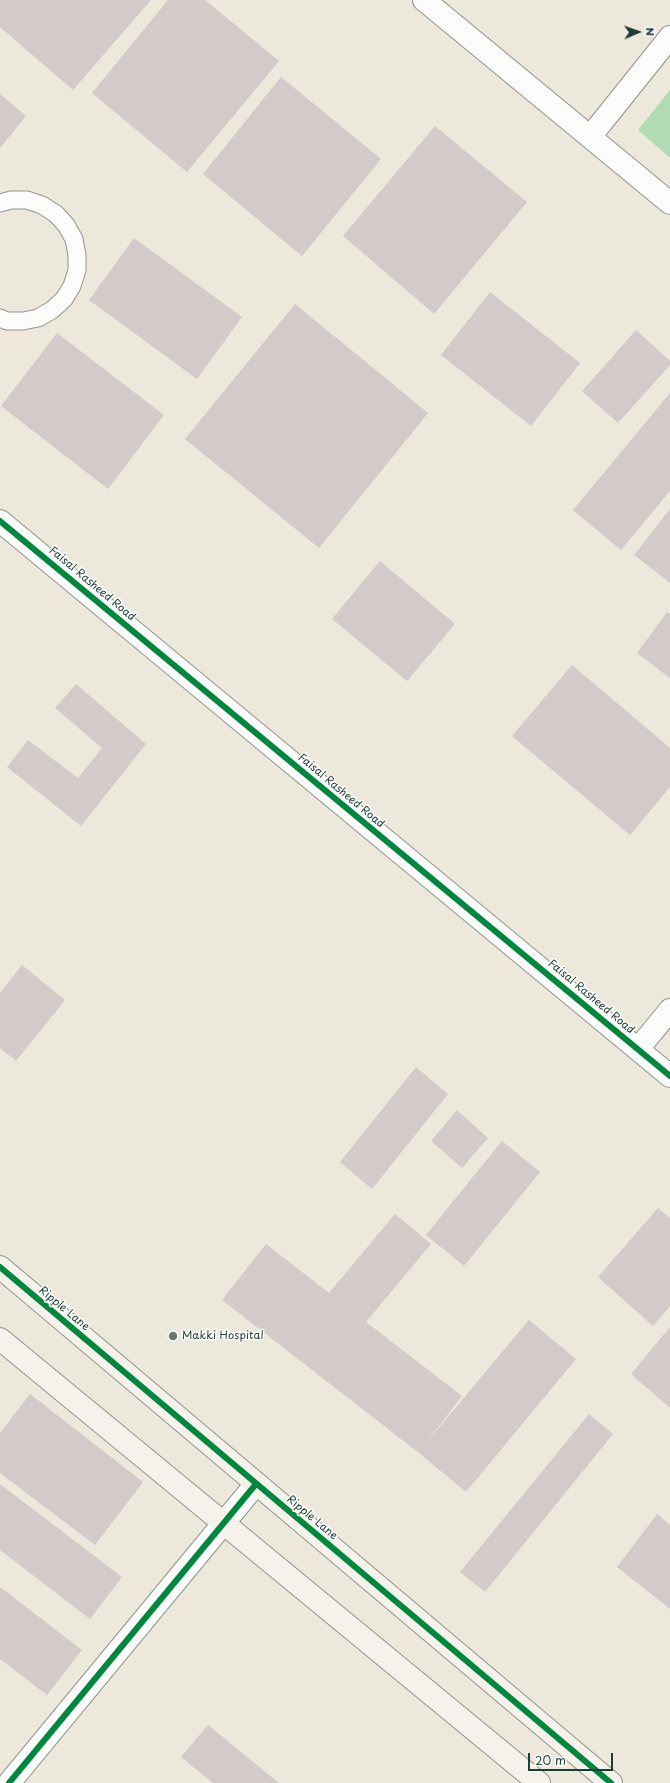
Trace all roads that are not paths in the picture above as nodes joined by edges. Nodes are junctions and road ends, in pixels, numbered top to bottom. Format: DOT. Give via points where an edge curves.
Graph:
graph roads {
  1 [pos="424,0"];
  2 [pos="670,37"];
  3 [pos="590,137"];
  4 [pos="0,203"];
  5 [pos="670,203"];
  6 [pos="0,318"];
  7 [pos="0,521"];
  8 [pos="670,1010"];
  9 [pos="638,1049"];
  10 [pos="670,1076"];
  11 [pos="0,1268"];
  12 [pos="0,1339"];
  13 [pos="256,1484"];
  14 [pos="224,1524"];
  15 [pos="9,1783"];
  16 [pos="539,1783"];
  17 [pos="611,1783"];
  1 -- 3 [label="street"];
  2 -- 3 [label="street"];
  3 -- 5 [label="street"];
  4 -- 6 [label="lane" via="27,200 42,205 56,214 74,239 77,255 77,270 72,286 64,299 52,310 38,318 23,321"];
  7 -- 9 [label="street, Faisal Rasheed Road"];
  8 -- 9 [label="street"];
  9 -- 10 [label="street, Faisal Rasheed Road"];
  11 -- 13 [label="street, Ripple Lane"];
  12 -- 14 [label="street"];
  13 -- 14 [label="street"];
  13 -- 17 [label="street, Ripple Lane"];
  14 -- 15 [label="street"];
  14 -- 16 [label="street"];
}
